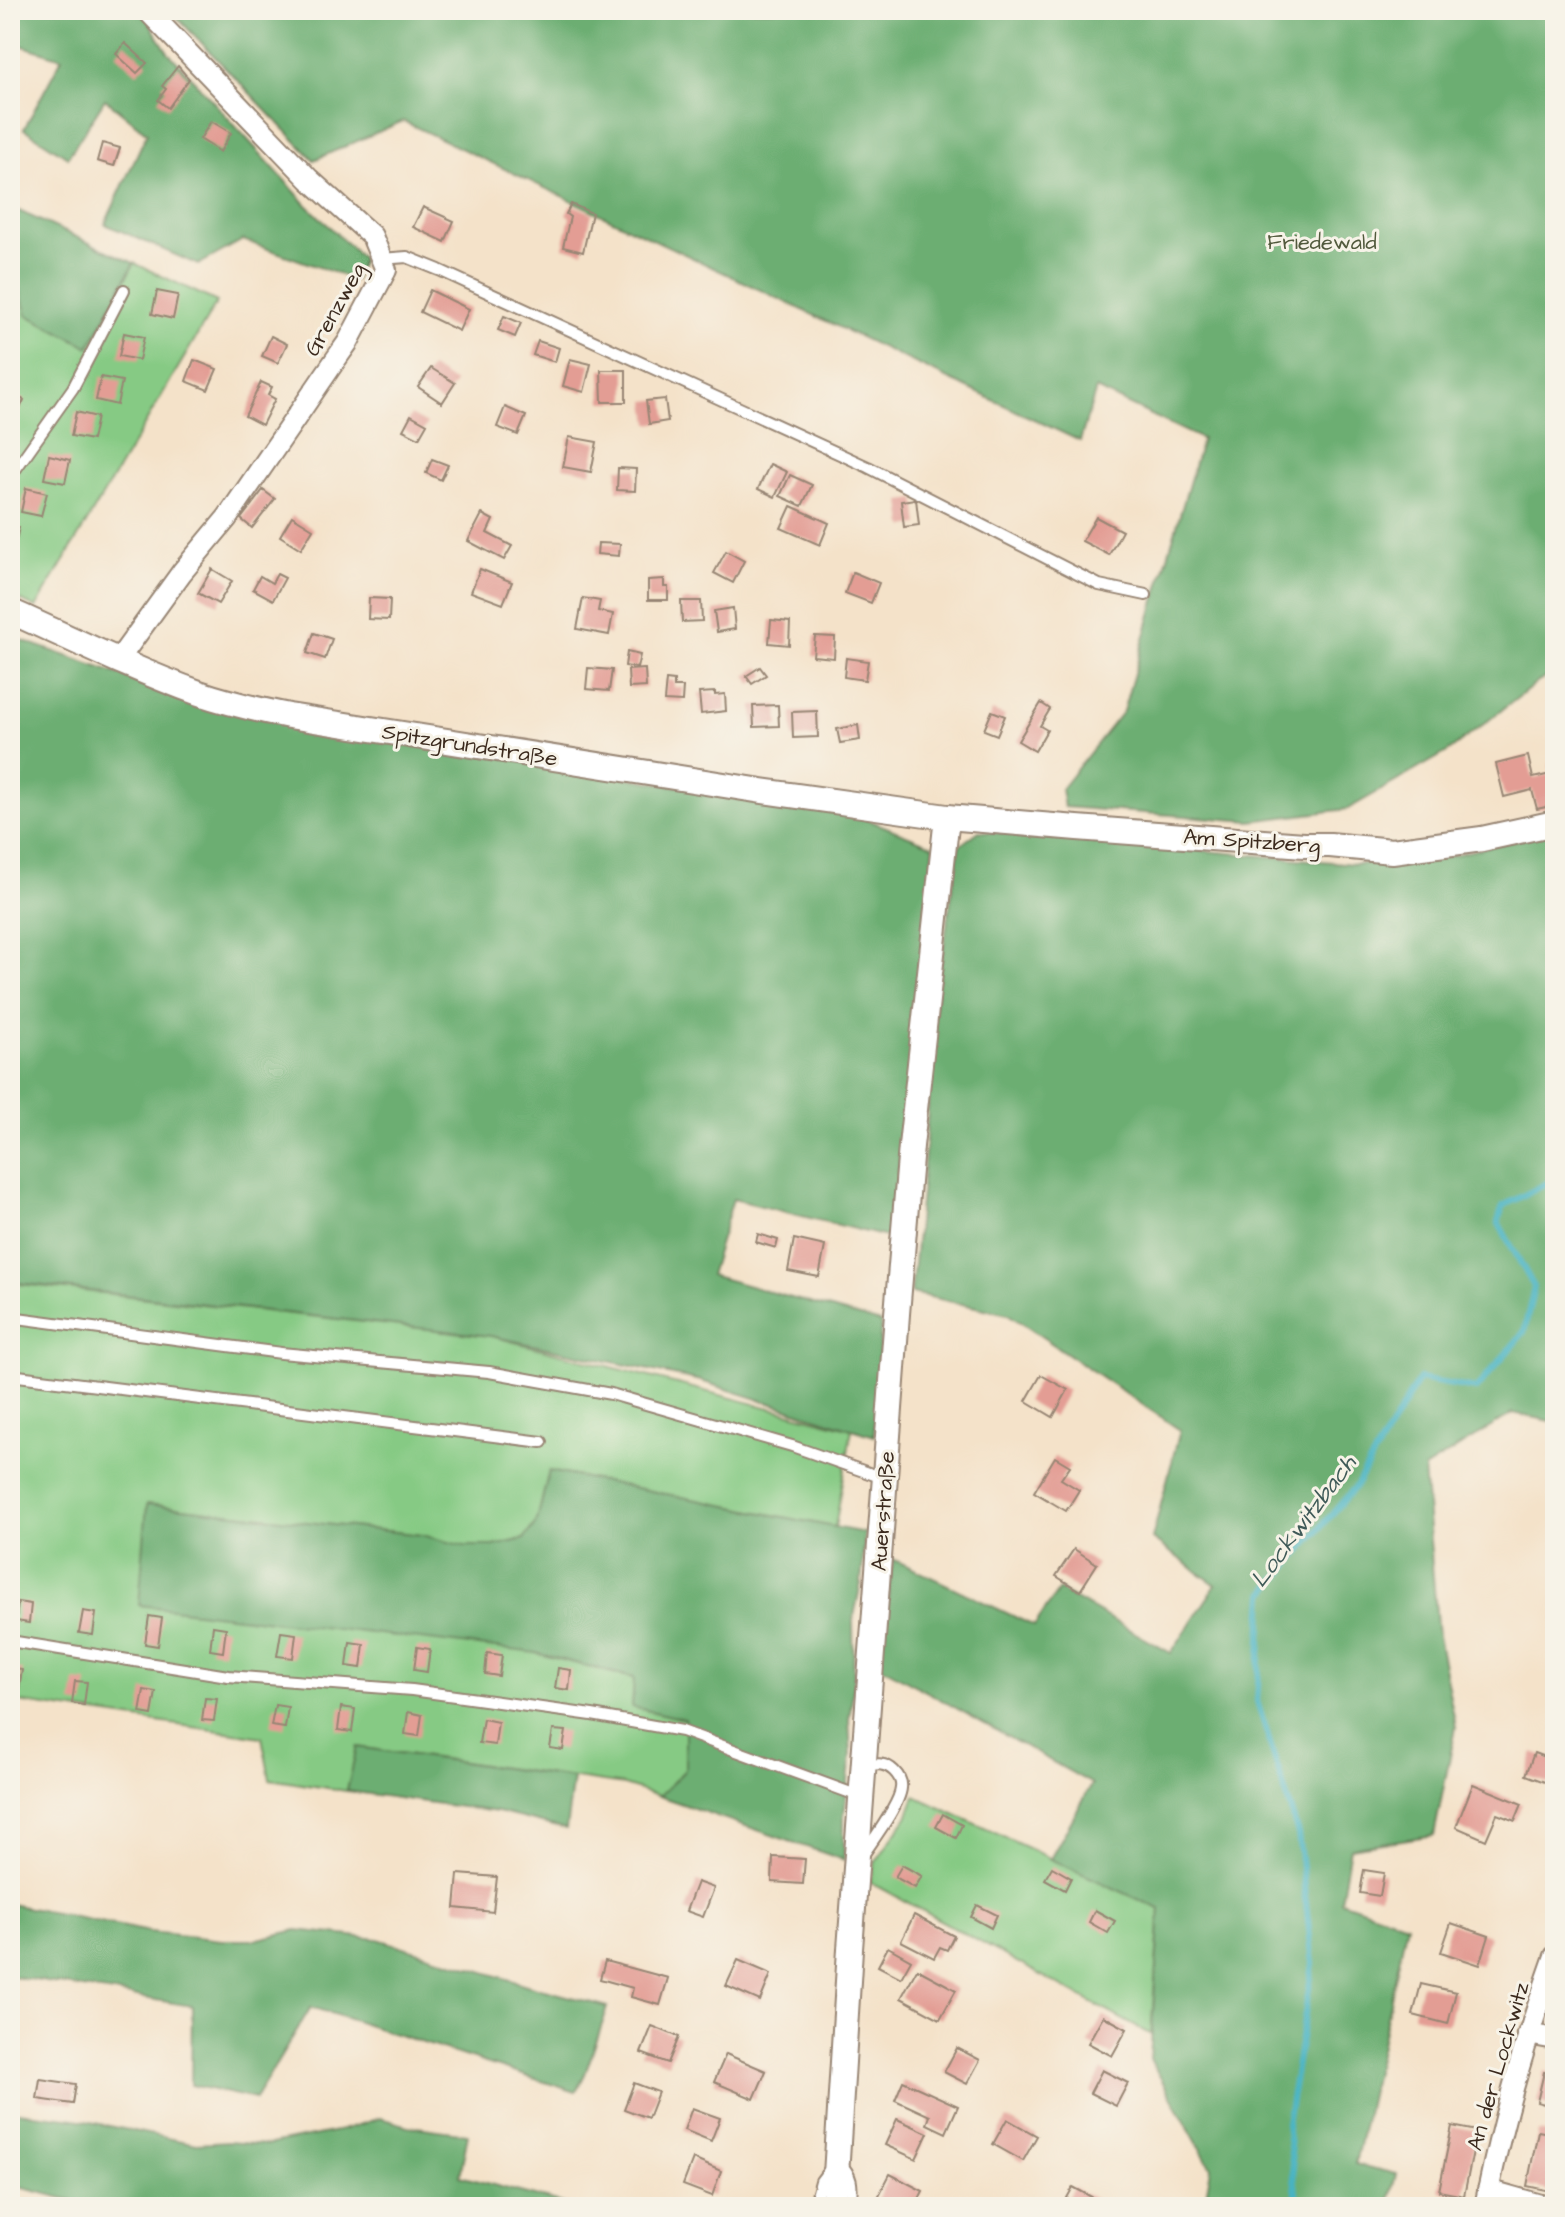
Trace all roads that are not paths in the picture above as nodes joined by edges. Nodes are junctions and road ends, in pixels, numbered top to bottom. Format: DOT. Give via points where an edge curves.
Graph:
graph roads {
  1 [pos="147,10"];
  2 [pos="381,259"];
  3 [pos="124,290"];
  4 [pos="10,477"];
  5 [pos="1146,595"];
  6 [pos="10,611"];
  7 [pos="119,659"];
  8 [pos="947,817"];
  9 [pos="1555,823"];
  10 [pos="10,1317"];
  11 [pos="10,1375"];
  12 [pos="542,1442"];
  13 [pos="884,1479"];
  14 [pos="10,1641"];
  15 [pos="863,1767"];
  16 [pos="861,1797"];
  17 [pos="856,1867"];
  18 [pos="1555,1956"];
  19 [pos="1528,2034"];
  20 [pos="1555,2039"];
  21 [pos="837,2159"];
  22 [pos="1487,2198"];
  23 [pos="814,2207"];
  24 [pos="834,2207"];
  25 [pos="851,2207"];
  26 [pos="1548,2207"];
  1 -- 2 [label="street, Grenzweg" via="309,179 372,236"];
  2 -- 5 [label="lane" via="407,257 439,270 868,467 1099,585"];
  2 -- 7 [label="street, Grenzweg" via="386,270 348,342 227,518"];
  3 -- 4 [label="lane" via="73,388"];
  6 -- 7 [label="street, Spitzgrundstraße"];
  7 -- 8 [label="street, Spitzgrundstraße" via="200,693 289,716"];
  8 -- 9 [label="street, Am Spitzberg" via="1392,851"];
  8 -- 13 [label="street, Auerstraße" via="911,1146"];
  10 -- 13 [label="lane" via="281,1353 489,1372 611,1394 792,1446"];
  11 -- 12 [label="lane"];
  13 -- 15 [label="street, Auerstraße"];
  14 -- 16 [label="lane" via="228,1676 412,1690 682,1731"];
  15 -- 16 [label="street, Auerstraße"];
  15 -- 17 [label="lane" via="886,1765 902,1784"];
  16 -- 17 [label="street, Auerstraße"];
  17 -- 21 [label="street, Auerstraße"];
  18 -- 19 [label="street, An der Lockwitz"];
  19 -- 20 [label="street"];
  19 -- 22 [label="street, An der Lockwitz"];
  21 -- 23 [label="lane" via="821,2181"];
  21 -- 24 [label="street, Auerstraße"];
  21 -- 25 [label="lane" via="849,2171"];
  22 -- 26 [label="street, An der Lockwitz"];
}
